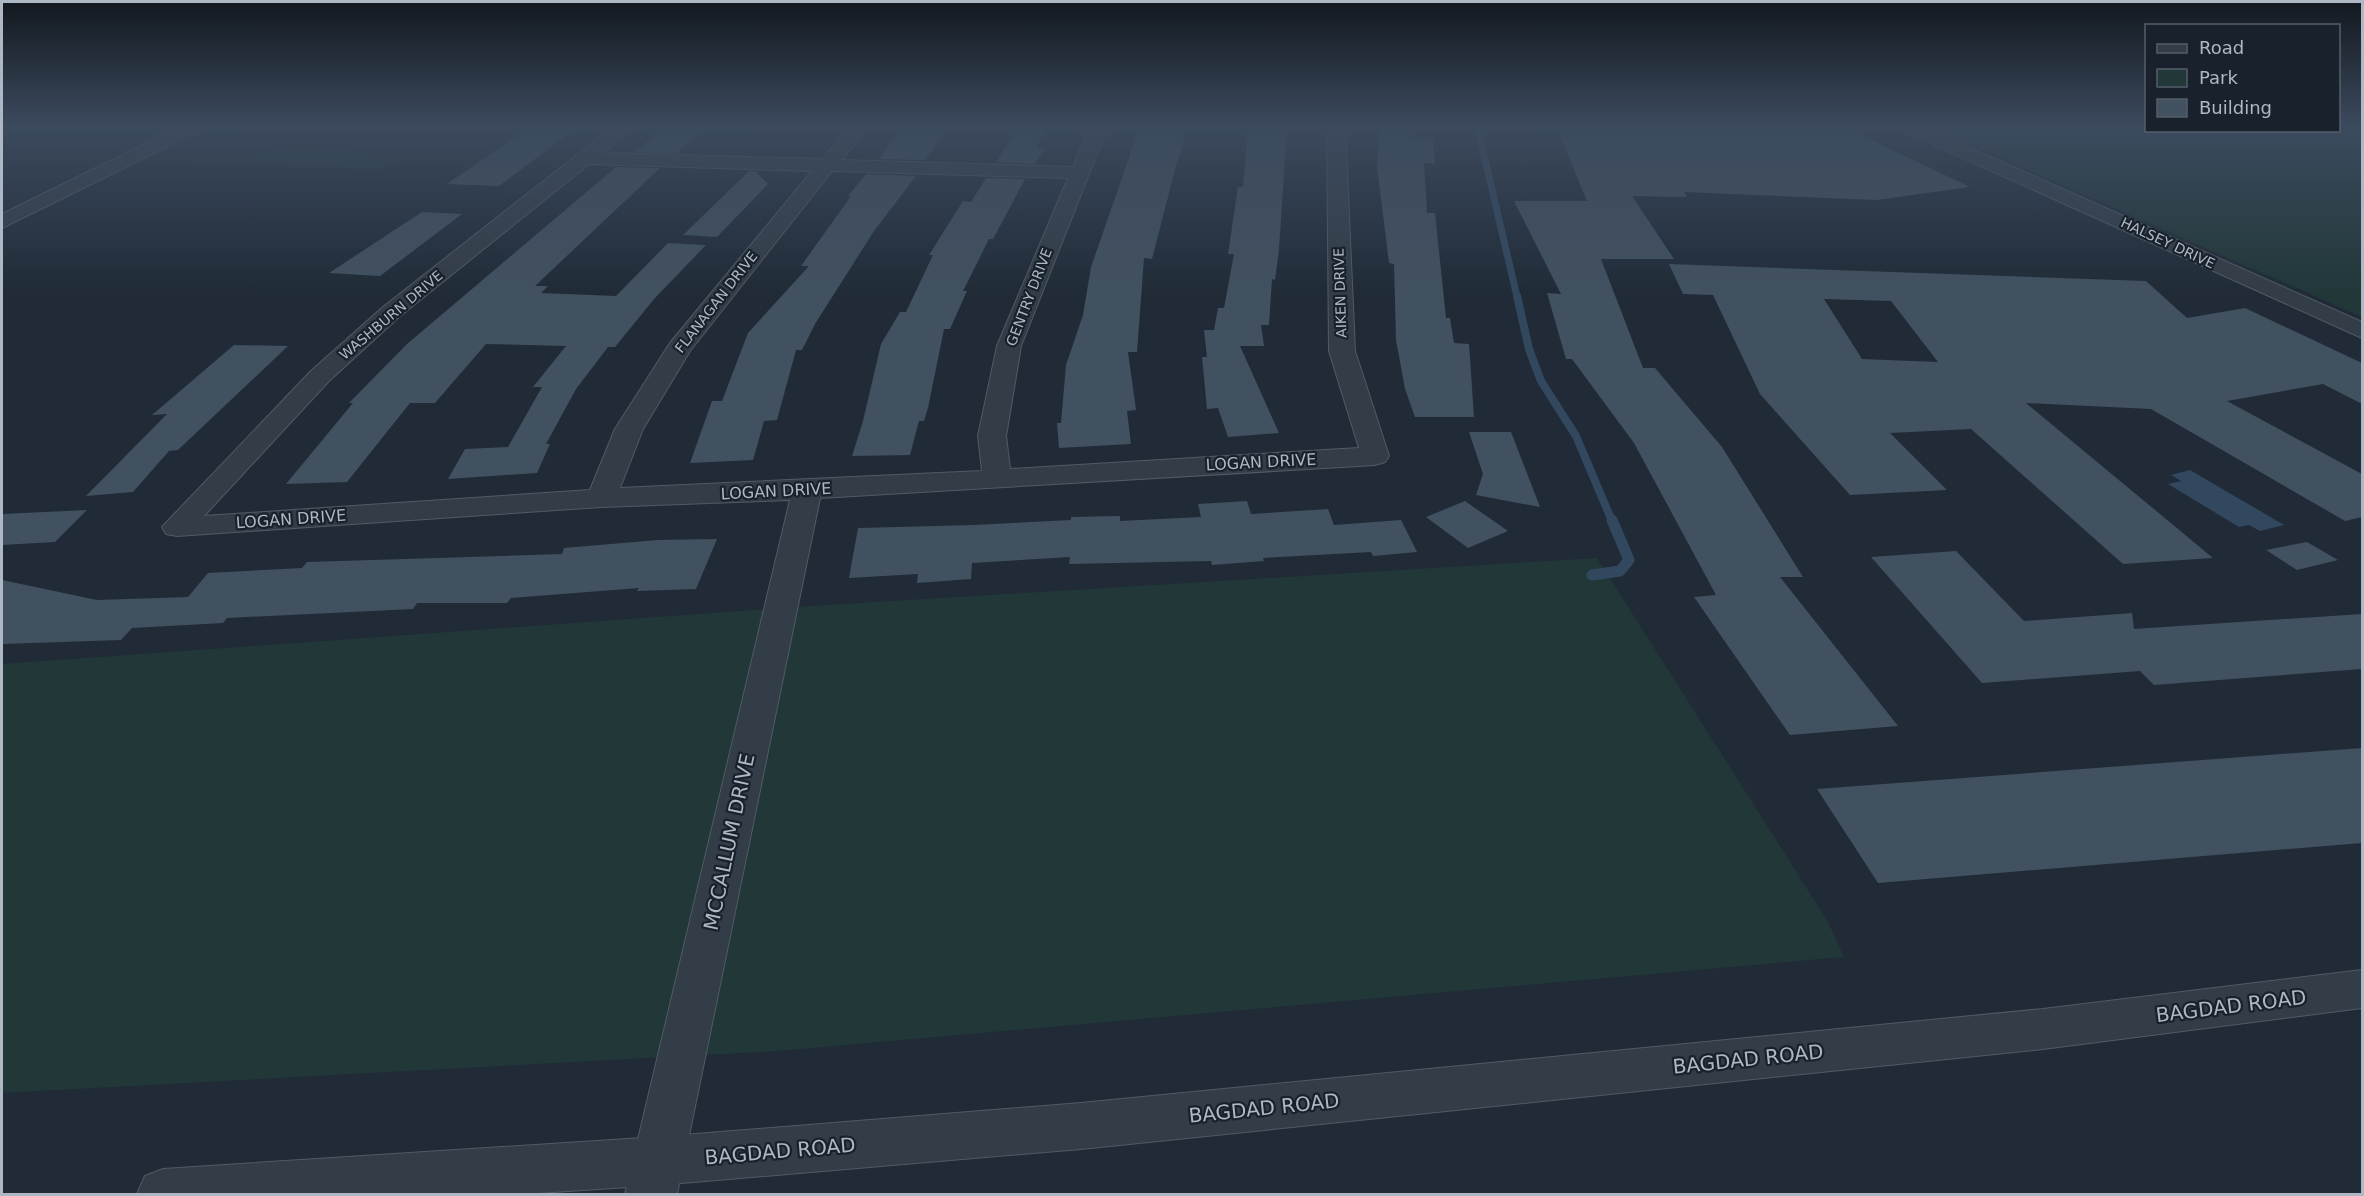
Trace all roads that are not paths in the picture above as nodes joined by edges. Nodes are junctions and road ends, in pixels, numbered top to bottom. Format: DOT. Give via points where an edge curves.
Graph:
graph roads {
  1 [pos="83,182"];
  2 [pos="556,182"];
  3 [pos="814,182"];
  4 [pos="1075,182"];
  5 [pos="1336,182"];
  6 [pos="2031,182"];
  7 [pos="2,222"];
  8 [pos="2362,331"];
  9 [pos="1375,456"];
  10 [pos="997,477"];
  11 [pos="807,490"];
  12 [pos="601,498"];
  13 [pos="177,527"];
  14 [pos="2362,989"];
  15 [pos="655,1178"];
  16 [pos="163,1194"];
  1 -- 7 [label="street"];
  2 -- 13 [label="street, WASHBURN DRIVE" via="352,347"];
  3 -- 12 [label="street, FLANAGAN DRIVE" via="679,348 629,429"];
  4 -- 10 [label="street, GENTRY DRIVE" via="1009,345 992,436"];
  5 -- 9 [label="street, AIKEN DRIVE" via="1342,351"];
  6 -- 8 [label="street, HALSEY DRIVE"];
  9 -- 10 [label="street, LOGAN DRIVE"];
  10 -- 11 [label="street, LOGAN DRIVE"];
  11 -- 12 [label="street, LOGAN DRIVE"];
  11 -- 15 [label="street, MCCALLUM DRIVE"];
  12 -- 13 [label="street, LOGAN DRIVE"];
  14 -- 15 [label="street, BAGDAD ROAD" via="2043,1029 1081,1126"];
  15 -- 16 [label="street, BAGDAD ROAD"];
}
